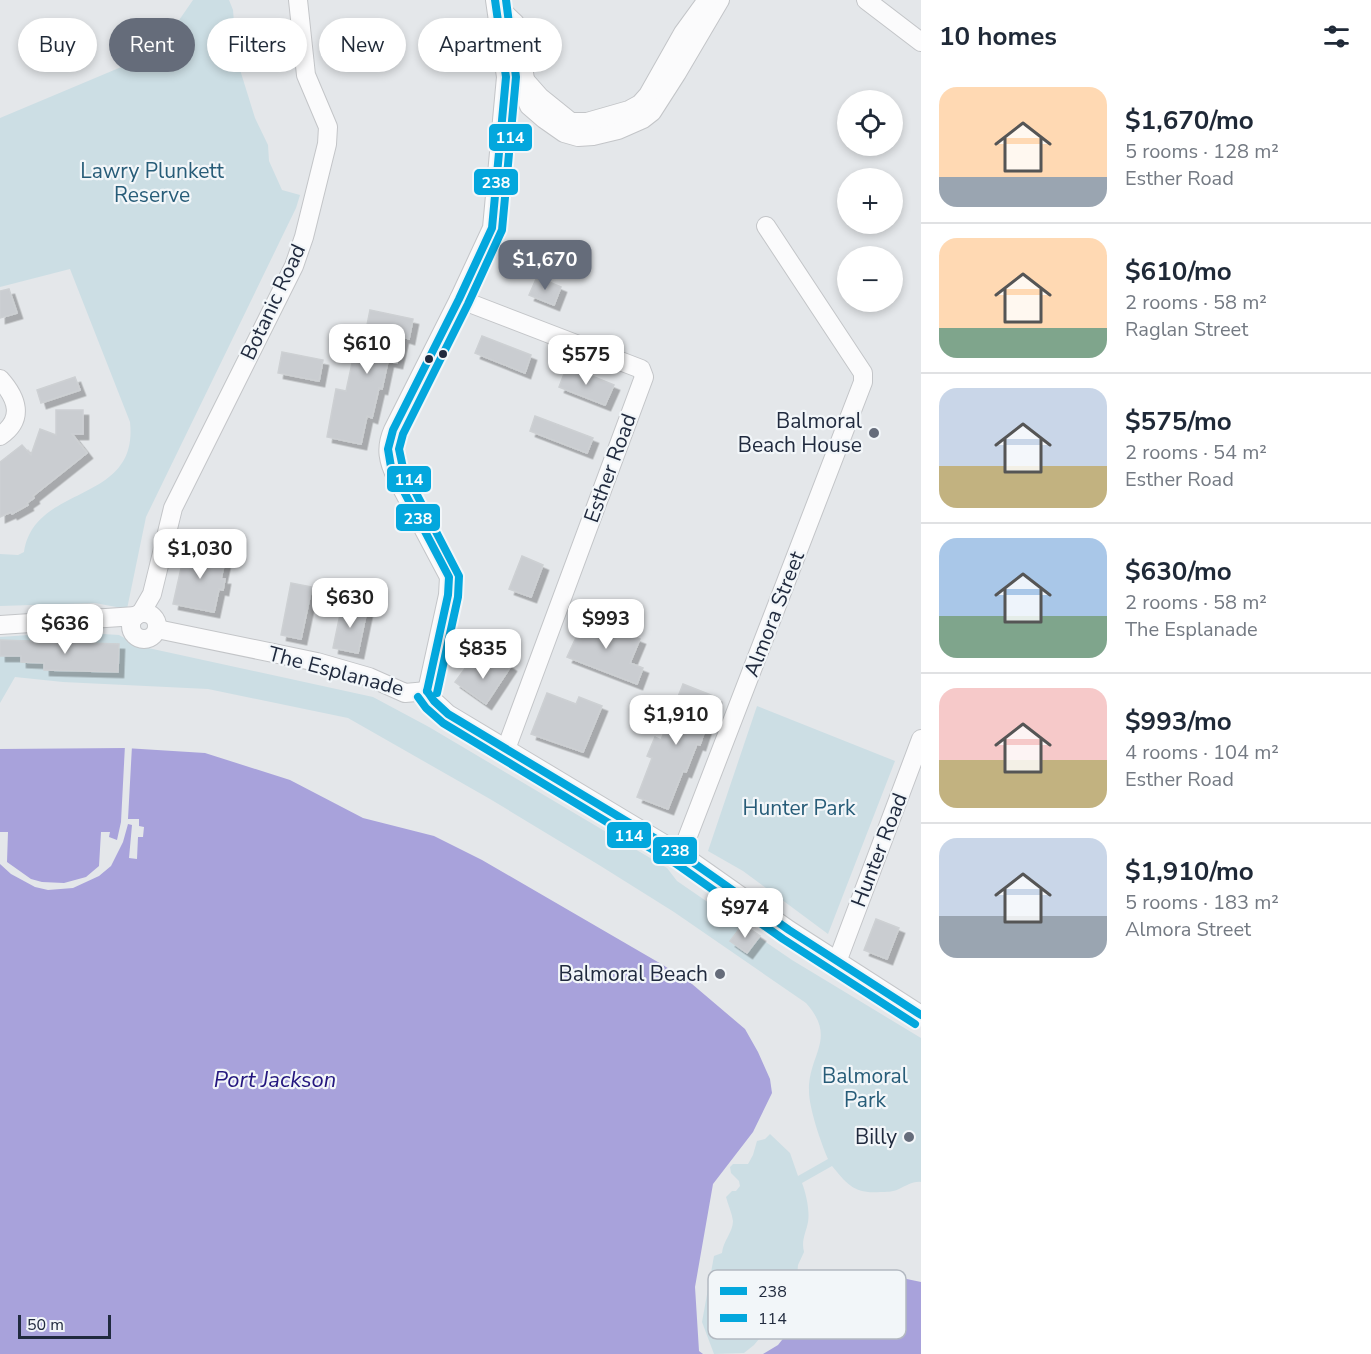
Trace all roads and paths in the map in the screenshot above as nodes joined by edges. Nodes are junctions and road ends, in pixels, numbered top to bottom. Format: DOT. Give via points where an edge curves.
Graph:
graph roads {
  1 [pos="298,0"];
  2 [pos="707,0"];
  3 [pos="720,0"];
  4 [pos="866,0"];
  5 [pos="496,2"];
  6 [pos="921,42"];
  7 [pos="525,80"];
  8 [pos="766,226"];
  9 [pos="459,299"];
  10 [pos="0,379"];
  11 [pos="0,436"];
  12 [pos="144,621"];
  13 [pos="0,625"];
  14 [pos="427,691"];
  15 [pos="921,739"];
  16 [pos="506,748"];
  17 [pos="681,854"];
  18 [pos="837,962"];
  19 [pos="921,1015"];
  1 -- 12 [label="street, Botanic Road" via="306,75 328,127 304,237 294,266 173,507"];
  2 -- 7 [label="street" via="648,95 629,110 587,122 571,122"];
  3 -- 7 [label="street" via="652,112 618,130 586,137 564,133 529,106"];
  4 -- 6 [label="street"];
  5 -- 7 [label="street" via="518,29"];
  5 -- 9 [label="street" via="506,77 494,215 486,243"];
  8 -- 17 [label="street, Almora Street" via="863,373 863,382"];
  9 -- 14 [label="street" via="388,447 389,462 449,577"];
  9 -- 16 [label="street, Esther Road" via="641,369 644,377"];
  10 -- 11 [label="street" via="17,405 14,419"];
  12 -- 13 [label="street, The Esplanade"];
  12 -- 14 [label="street, The Esplanade" via="369,676 405,693"];
  14 -- 16 [label="street, The Esplanade" via="448,714"];
  15 -- 18 [label="street, Hunter Road"];
  16 -- 17 [label="street, The Esplanade"];
  17 -- 18 [label="street, The Esplanade"];
  18 -- 19 [label="street, The Esplanade"];
}
